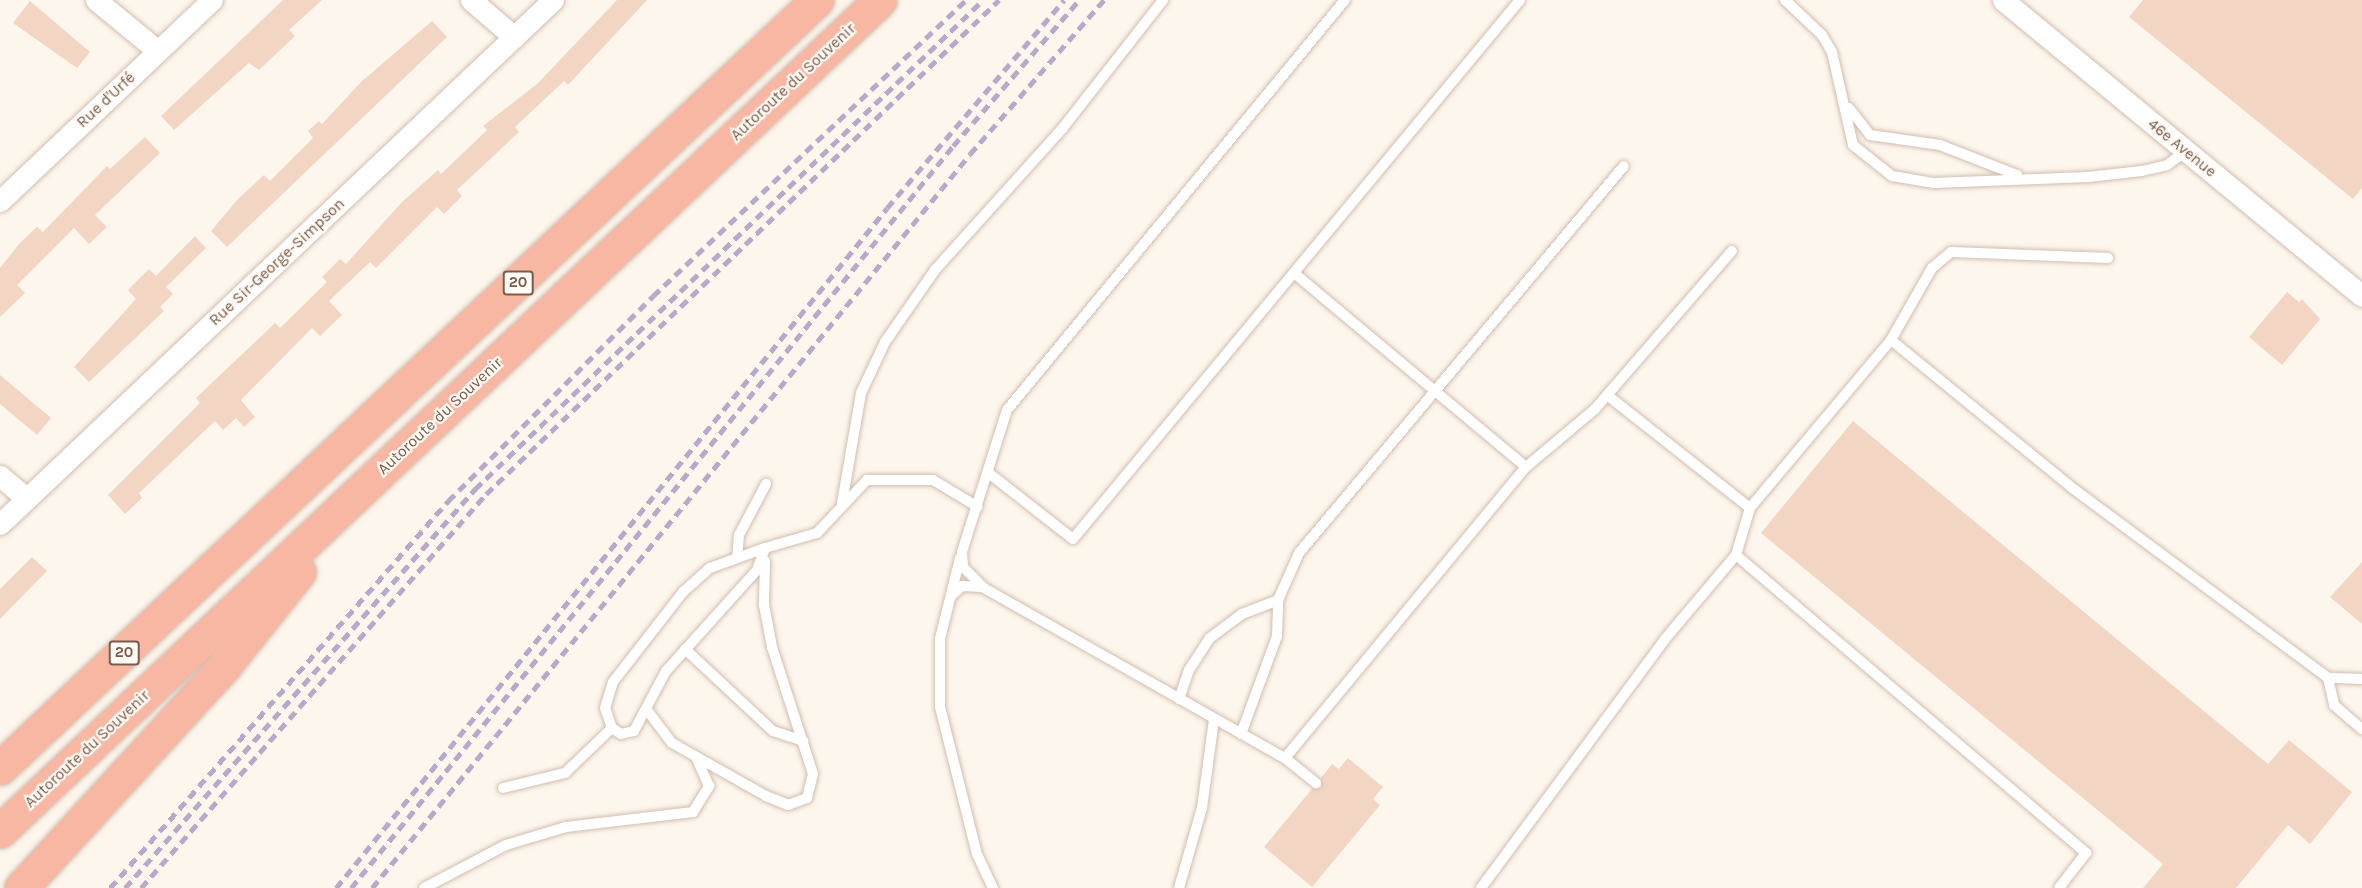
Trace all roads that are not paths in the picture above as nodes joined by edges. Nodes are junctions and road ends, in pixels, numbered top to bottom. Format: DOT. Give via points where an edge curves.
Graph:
graph roads {
  1 [pos="96,0"];
  2 [pos="212,0"];
  3 [pos="471,0"];
  4 [pos="554,0"];
  5 [pos="817,0"];
  6 [pos="880,0"];
  7 [pos="1163,0"];
  8 [pos="1345,0"];
  9 [pos="1520,0"];
  10 [pos="1785,0"];
  11 [pos="2003,0"];
  12 [pos="514,37"];
  13 [pos="158,51"];
  14 [pos="1847,103"];
  15 [pos="2186,151"];
  16 [pos="1624,166"];
  17 [pos="2020,176"];
  18 [pos="0,201"];
  19 [pos="1732,251"];
  20 [pos="2108,258"];
  21 [pos="1294,273"];
  22 [pos="2360,289"];
  23 [pos="1892,340"];
  24 [pos="1434,390"];
  25 [pos="1607,395"];
  26 [pos="1526,467"];
  27 [pos="990,474"];
  28 [pos="0,476"];
  29 [pos="372,480"];
  30 [pos="766,484"];
  31 [pos="26,498"];
  32 [pos="842,503"];
  33 [pos="978,507"];
  34 [pos="1750,508"];
  35 [pos="0,524"];
  36 [pos="962,552"];
  37 [pos="765,553"];
  38 [pos="1736,555"];
  39 [pos="737,558"];
  40 [pos="984,588"];
  41 [pos="1278,600"];
  42 [pos="946,601"];
  43 [pos="685,649"];
  44 [pos="2328,678"];
  45 [pos="2362,679"];
  46 [pos="1179,699"];
  47 [pos="647,710"];
  48 [pos="1214,719"];
  49 [pos="612,728"];
  50 [pos="2362,729"];
  51 [pos="1241,734"];
  52 [pos="803,741"];
  53 [pos="689,751"];
  54 [pos="1285,758"];
  55 [pos="0,768"];
  56 [pos="1316,783"];
  57 [pos="503,788"];
  58 [pos="0,831"];
  59 [pos="21,888"];
  60 [pos="424,888"];
  61 [pos="993,888"];
  62 [pos="1179,888"];
  63 [pos="1481,888"];
  64 [pos="2059,888"];
  1 -- 13 [label="street"];
  2 -- 13 [label="street, Rue d'Urfé"];
  3 -- 12 [label="street"];
  4 -- 12 [label="street, Rue Sir-George-Simpson"];
  5 -- 55 [label="highway, 20"];
  6 -- 29 [label="highway, Autoroute du Souvenir / 20"];
  7 -- 32 [label="lane" via="1062,129 935,270 885,342 861,393"];
  8 -- 27 [label="lane" via="1007,410"];
  9 -- 21 [label="lane"];
  10 -- 14 [label="lane" via="1822,35 1841,75"];
  11 -- 15 [label="street, 46e Avenue"];
  12 -- 31 [label="street, Rue Sir-George-Simpson"];
  13 -- 18 [label="street, Rue d'Urfé"];
  14 -- 17 [label="lane" via="1870,135 1940,145"];
  14 -- 17 [label="lane" via="1853,145 1892,176 1934,183"];
  15 -- 17 [label="lane" via="2167,165 2142,171"];
  15 -- 22 [label="street, 46e Avenue"];
  16 -- 24 [label="lane"];
  19 -- 25 [label="lane"];
  20 -- 23 [label="lane" via="1951,252 1932,268"];
  21 -- 24 [label="lane"];
  21 -- 27 [label="lane" via="1073,539"];
  23 -- 34 [label="lane"];
  23 -- 44 [label="lane" via="2071,488"];
  24 -- 26 [label="lane"];
  24 -- 41 [label="lane" via="1299,553"];
  25 -- 26 [label="lane"];
  25 -- 34 [label="lane"];
  26 -- 54 [label="lane"];
  27 -- 33 [label="lane"];
  28 -- 31 [label="street"];
  29 -- 58 [label="highway, Autoroute du Souvenir / 20"];
  29 -- 59 [label="highway" via="225,665"];
  30 -- 39 [label="lane" via="739,536"];
  31 -- 35 [label="street, Rue Sir-George-Simpson"];
  32 -- 33 [label="lane" via="867,480 909,478 933,480"];
  32 -- 37 [label="lane" via="817,533"];
  33 -- 36 [label="lane"];
  34 -- 38 [label="lane"];
  36 -- 40 [label="lane" via="963,567"];
  36 -- 42 [label="lane"];
  37 -- 39 [label="lane"];
  37 -- 43 [label="lane"];
  37 -- 52 [label="lane" via="764,605 772,647"];
  38 -- 63 [label="lane" via="1665,639"];
  38 -- 64 [label="lane" via="2086,853"];
  39 -- 49 [label="lane" via="695,579 613,682 605,708"];
  40 -- 42 [label="lane" via="957,587"];
  40 -- 46 [label="lane"];
  41 -- 46 [label="lane" via="1242,614 1210,638 1189,670"];
  41 -- 51 [label="lane" via="1277,636"];
  42 -- 61 [label="lane" via="940,639 940,707 977,854"];
  43 -- 47 [label="lane" via="666,671"];
  43 -- 52 [label="lane" via="773,731"];
  44 -- 45 [label="lane"];
  44 -- 50 [label="lane" via="2334,705"];
  46 -- 48 [label="lane"];
  47 -- 49 [label="lane" via="634,731 621,734"];
  47 -- 53 [label="lane" via="664,736"];
  48 -- 51 [label="lane"];
  48 -- 62 [label="lane" via="1202,808"];
  49 -- 57 [label="lane" via="565,773"];
  51 -- 54 [label="lane"];
  52 -- 53 [label="lane" via="814,783 807,798 796,805 766,796"];
  53 -- 60 [label="lane" via="705,768 709,786 693,812 566,827 506,845"];
  54 -- 56 [label="lane"];
}
